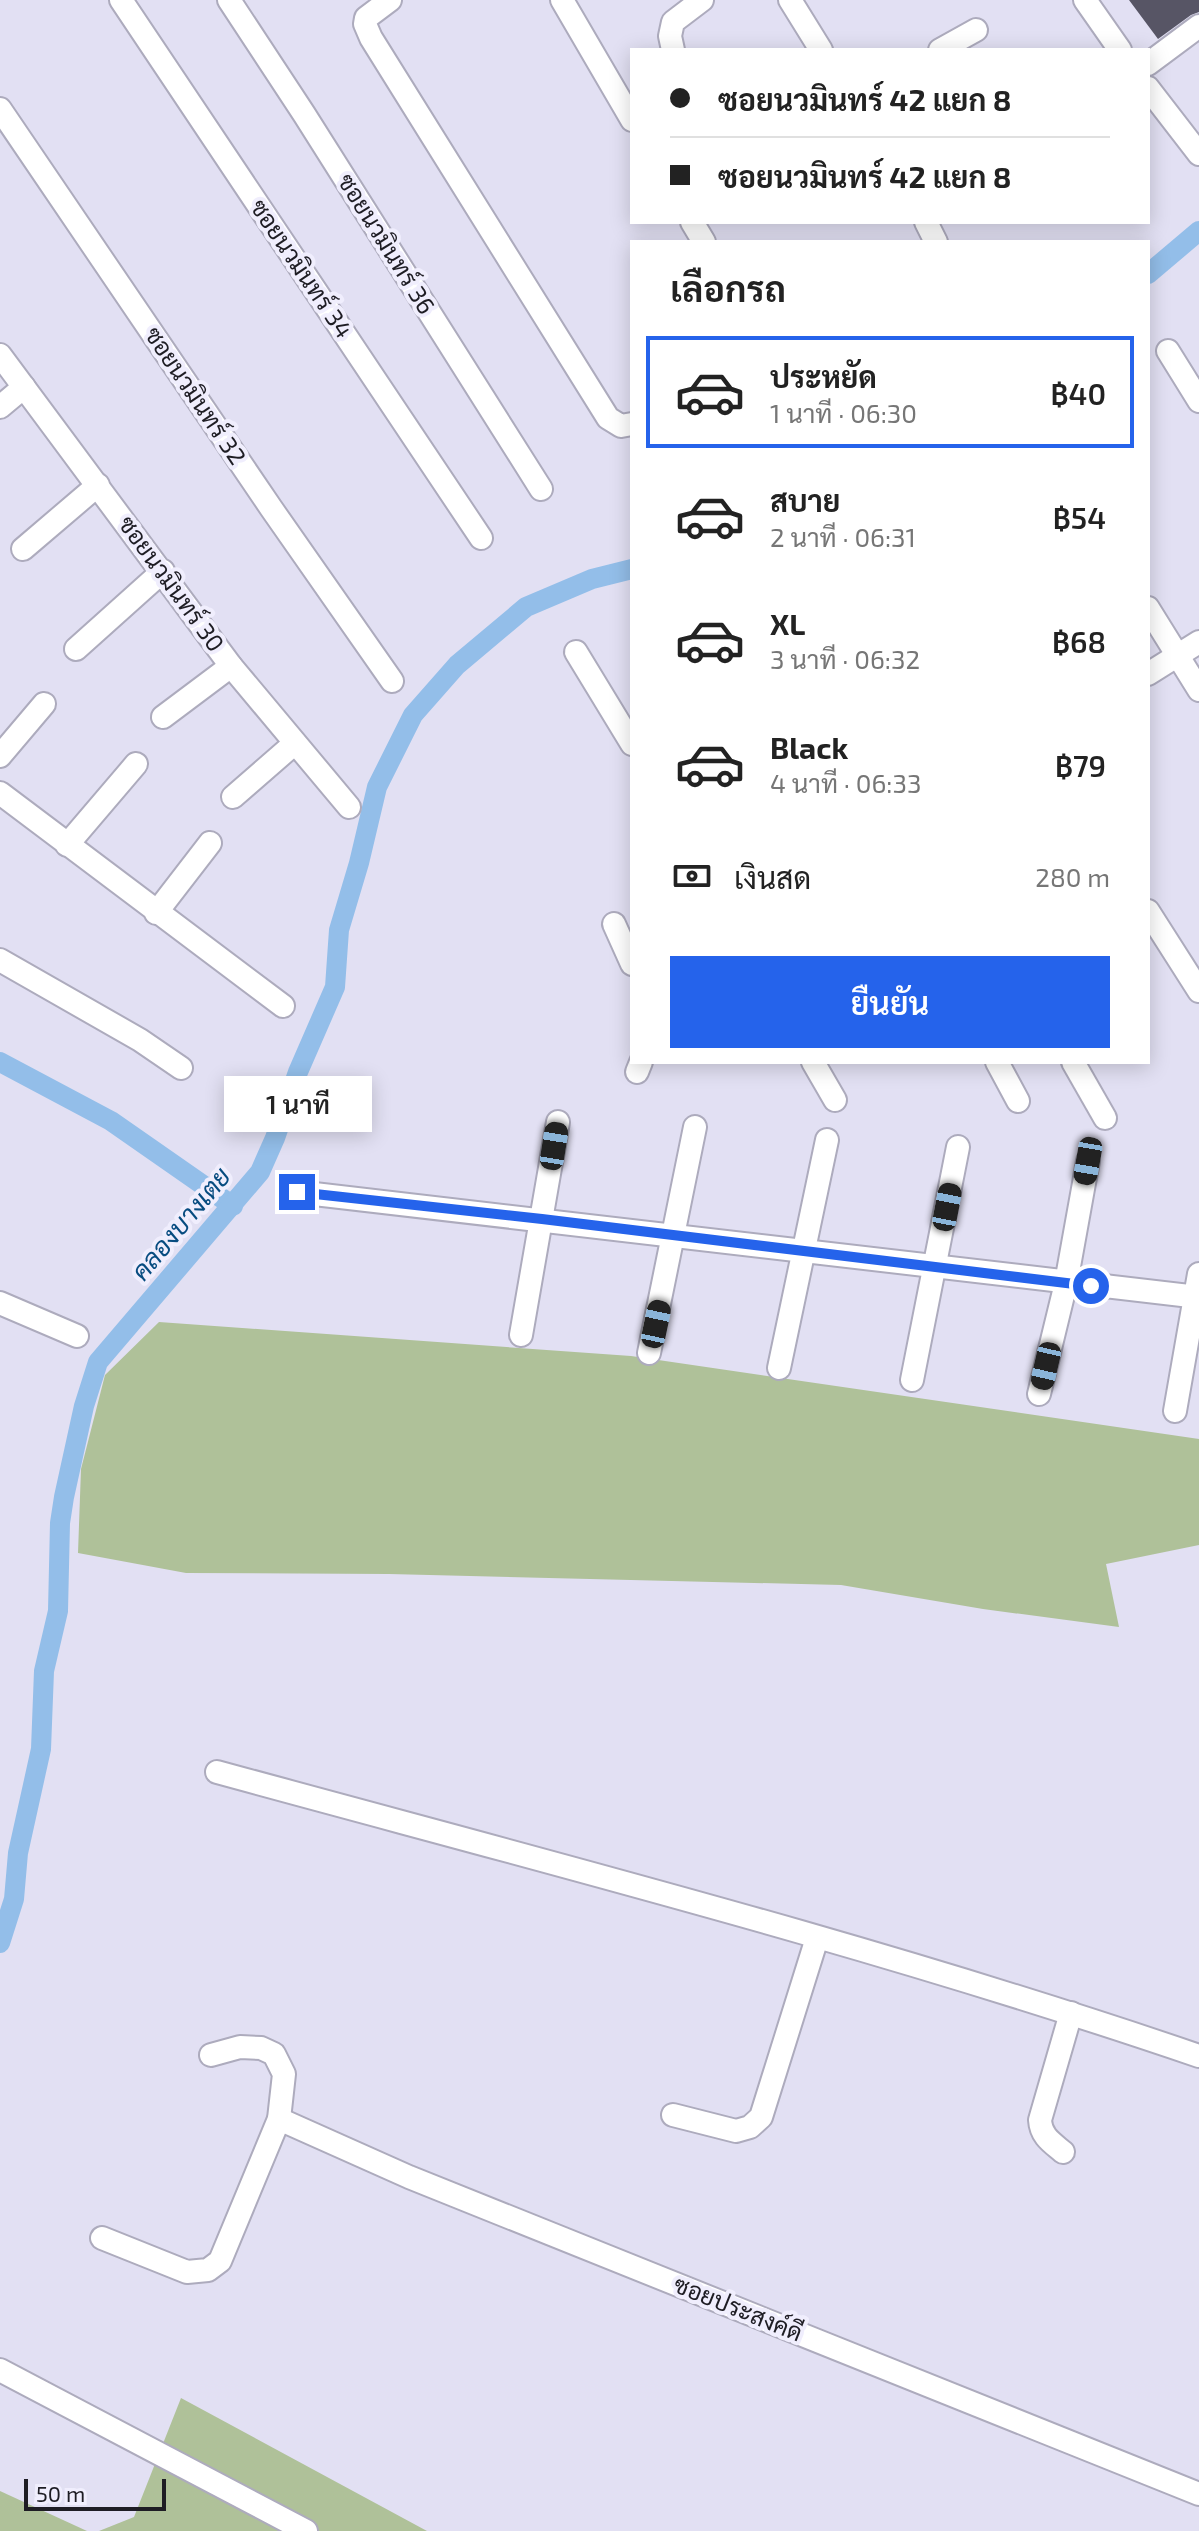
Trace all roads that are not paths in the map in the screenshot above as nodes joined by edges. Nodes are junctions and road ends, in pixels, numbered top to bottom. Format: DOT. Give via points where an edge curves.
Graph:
graph roads {
  1 [pos="121,0"];
  2 [pos="229,0"];
  3 [pos="390,0"];
  4 [pos="562,0"];
  5 [pos="702,0"];
  6 [pos="790,0"];
  7 [pos="1085,0"];
  8 [pos="1199,26"];
  9 [pos="976,30"];
  10 [pos="673,48"];
  11 [pos="820,48"];
  12 [pos="944,48"];
  13 [pos="1119,48"];
  14 [pos="1150,63"];
  15 [pos="1150,91"];
  16 [pos="0,109"];
  17 [pos="630,117"];
  18 [pos="1199,154"];
  19 [pos="1168,351"];
  20 [pos="0,355"];
  21 [pos="24,387"];
  22 [pos="1199,401"];
  23 [pos="0,407"];
  24 [pos="630,424"];
  25 [pos="98,485"];
  26 [pos="541,489"];
  27 [pos="481,538"];
  28 [pos="23,549"];
  29 [pos="163,571"];
  30 [pos="1150,611"];
  31 [pos="1199,642"];
  32 [pos="76,649"];
  33 [pos="576,652"];
  34 [pos="1178,656"];
  35 [pos="231,666"];
  36 [pos="1150,673"];
  37 [pos="392,681"];
  38 [pos="1199,690"];
  39 [pos="44,704"];
  40 [pos="625,715"];
  41 [pos="163,717"];
  42 [pos="630,736"];
  43 [pos="295,743"];
  44 [pos="0,756"];
  45 [pos="136,764"];
  46 [pos="0,793"];
  47 [pos="233,797"];
  48 [pos="349,807"];
  49 [pos="210,843"];
  50 [pos="67,845"];
  51 [pos="156,913"];
  52 [pos="1150,914"];
  53 [pos="614,924"];
  54 [pos="0,960"];
  55 [pos="630,960"];
  56 [pos="1199,991"];
  57 [pos="283,1006"];
  58 [pos="814,1064"];
  59 [pos="998,1064"];
  60 [pos="1074,1064"];
  61 [pos="181,1068"];
  62 [pos="835,1100"];
  63 [pos="1018,1101"];
  64 [pos="1105,1118"];
  65 [pos="558,1122"];
  66 [pos="695,1127"];
  67 [pos="827,1140"];
  68 [pos="958,1147"];
  69 [pos="1088,1161"];
  70 [pos="297,1192"];
  71 [pos="542,1219"];
  72 [pos="674,1236"];
  73 [pos="803,1252"];
  74 [pos="936,1267"];
  75 [pos="1199,1274"];
  76 [pos="1066,1283"];
  77 [pos="1197,1297"];
  78 [pos="0,1303"];
  79 [pos="521,1335"];
  80 [pos="77,1336"];
  81 [pos="649,1353"];
  82 [pos="779,1368"];
  83 [pos="912,1380"];
  84 [pos="1039,1394"];
  85 [pos="1175,1411"];
  86 [pos="217,1772"];
  87 [pos="817,1938"];
  88 [pos="1071,2013"];
  89 [pos="211,2055"];
  90 [pos="1199,2056"];
  91 [pos="673,2115"];
  92 [pos="279,2119"];
  93 [pos="1063,2152"];
  94 [pos="102,2238"];
  95 [pos="0,2370"];
  96 [pos="1199,2494"];
  97 [pos="306,2531"];
  1 -- 27 [label="street, ซอยนวมินทร์ 34"];
  2 -- 26 [label="street, ซอยนวมินทร์ 36"];
  3 -- 24 [label="street" via="366,18 371,38 608,418 621,426"];
  4 -- 17 [label="street"];
  5 -- 10 [label="street" via="673,22"];
  6 -- 11 [label="street"];
  7 -- 13 [label="street"];
  8 -- 14 [label="street"];
  9 -- 12 [label="street"];
  15 -- 18 [label="street"];
  16 -- 37 [label="street, ซอยนวมินทร์ 32"];
  19 -- 22 [label="street"];
  20 -- 21 [label="street, ซอยนวมินทร์ 30"];
  21 -- 23 [label="street"];
  21 -- 25 [label="street, ซอยนวมินทร์ 30"];
  25 -- 28 [label="street"];
  25 -- 29 [label="street, ซอยนวมินทร์ 30"];
  29 -- 32 [label="street"];
  29 -- 35 [label="street, ซอยนวมินทร์ 30"];
  30 -- 34 [label="street"];
  31 -- 34 [label="street"];
  33 -- 40 [label="street"];
  34 -- 36 [label="street"];
  34 -- 38 [label="street"];
  35 -- 41 [label="street"];
  35 -- 43 [label="street, ซอยนวมินทร์ 30"];
  39 -- 44 [label="street"];
  40 -- 42 [label="street"];
  43 -- 47 [label="street"];
  43 -- 48 [label="street, ซอยนวมินทร์ 30"];
  45 -- 50 [label="street"];
  46 -- 50 [label="street"];
  49 -- 51 [label="street"];
  50 -- 51 [label="street"];
  51 -- 57 [label="street"];
  52 -- 56 [label="street"];
  53 -- 55 [label="street"];
  54 -- 61 [label="street"];
  58 -- 62 [label="street"];
  59 -- 63 [label="street"];
  60 -- 64 [label="street"];
  65 -- 71 [label="street"];
  66 -- 72 [label="street"];
  67 -- 73 [label="street"];
  68 -- 74 [label="street"];
  69 -- 76 [label="street"];
  70 -- 71 [label="street"];
  71 -- 72 [label="street"];
  71 -- 79 [label="street"];
  72 -- 73 [label="street"];
  72 -- 81 [label="street"];
  73 -- 74 [label="street"];
  73 -- 82 [label="street"];
  74 -- 76 [label="street"];
  74 -- 83 [label="street"];
  75 -- 77 [label="street"];
  76 -- 77 [label="street"];
  76 -- 84 [label="street"];
  77 -- 85 [label="street"];
  78 -- 80 [label="street"];
  86 -- 87 [label="street"];
  87 -- 88 [label="street"];
  87 -- 91 [label="street" via="761,2117 736,2131"];
  88 -- 90 [label="street"];
  88 -- 93 [label="street" via="1040,2120 1045,2137"];
  89 -- 92 [label="street" via="240,2047 274,2054 284,2074"];
  92 -- 94 [label="street" via="220,2261 208,2270 187,2272"];
  92 -- 96 [label="street, ซอยประสงค์ดี" via="409,2177"];
  95 -- 97 [label="street"];
}
